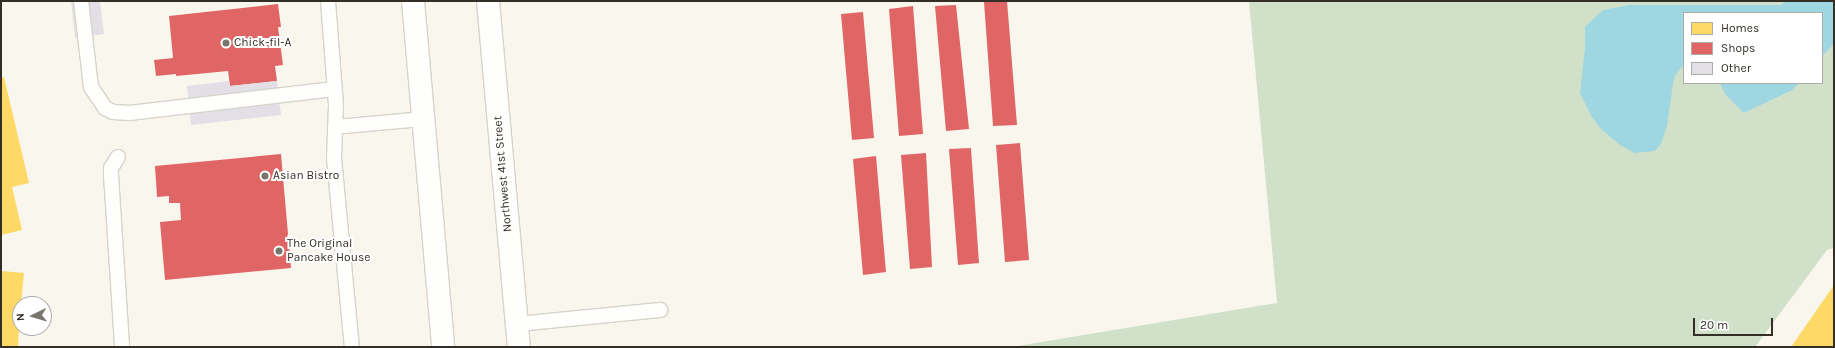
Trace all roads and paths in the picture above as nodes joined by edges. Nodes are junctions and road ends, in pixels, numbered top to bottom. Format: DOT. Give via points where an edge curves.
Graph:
graph roads {
  1 [pos="81,1"];
  2 [pos="328,1"];
  3 [pos="412,1"];
  4 [pos="488,1"];
  5 [pos="334,89"];
  6 [pos="423,119"];
  7 [pos="335,127"];
  8 [pos="118,157"];
  9 [pos="660,310"];
  10 [pos="517,324"];
  11 [pos="122,347"];
  12 [pos="352,347"];
  13 [pos="443,347"];
  14 [pos="519,347"];
  1 -- 5 [label="lane" via="91,87 105,108 113,112 130,113"];
  2 -- 5 [label="lane"];
  3 -- 6 [label="main road"];
  4 -- 10 [label="main road, Northwest 41st Street"];
  5 -- 7 [label="lane"];
  6 -- 7 [label="lane"];
  6 -- 13 [label="main road"];
  7 -- 12 [label="lane" via="334,158"];
  8 -- 11 [label="lane" via="111,168 111,175"];
  9 -- 10 [label="lane"];
  10 -- 14 [label="main road, Northwest 41st Street"];
}
